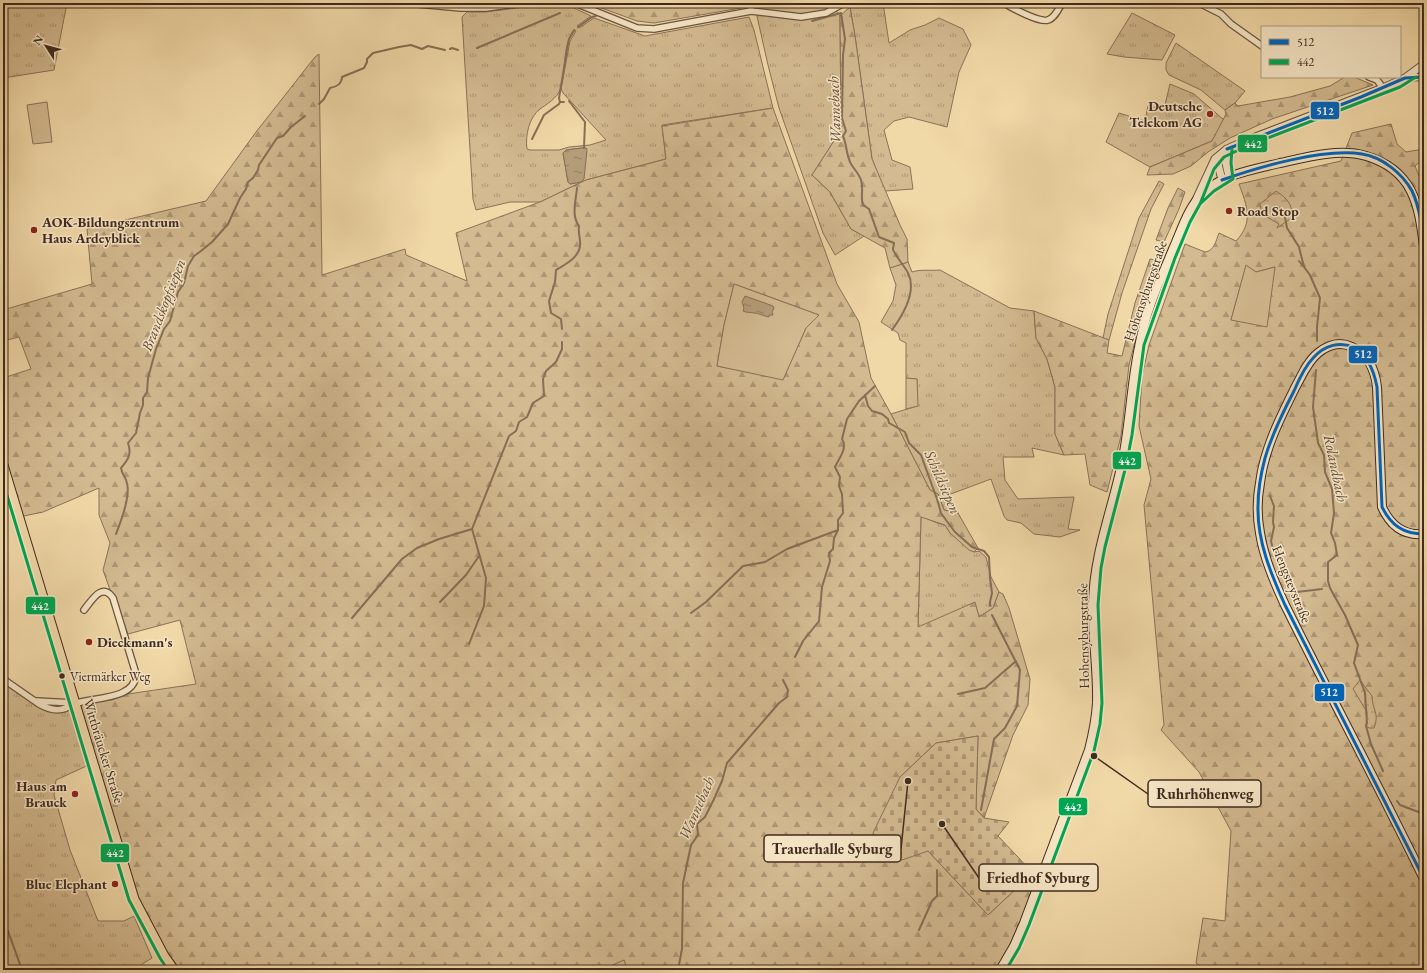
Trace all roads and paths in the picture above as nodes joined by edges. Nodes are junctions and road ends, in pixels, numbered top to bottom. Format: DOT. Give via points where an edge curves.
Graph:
graph roads {
  1 [pos="406,3"];
  2 [pos="522,3"];
  3 [pos="575,3"];
  4 [pos="751,3"];
  5 [pos="844,3"];
  6 [pos="1004,3"];
  7 [pos="1062,3"];
  8 [pos="1199,3"];
  9 [pos="752,12"];
  10 [pos="1261,45"];
  11 [pos="1424,64"];
  12 [pos="1424,77"];
  13 [pos="1372,78"];
  14 [pos="1405,78"];
  15 [pos="1383,88"];
  16 [pos="1224,151"];
  17 [pos="1225,178"];
  18 [pos="1195,202"];
  19 [pos="1424,247"];
  20 [pos="3,465"];
  21 [pos="1424,534"];
  22 [pos="84,610"];
  23 [pos="3,679"];
  24 [pos="75,703"];
  25 [pos="1424,879"];
  26 [pos="174,970"];
  27 [pos="1000,970"];
  1 -- 2 [label="street" via="461,8 486,8"];
  3 -- 9 [label="street" via="645,29"];
  4 -- 9 [label="street"];
  5 -- 9 [label="street" via="826,14 801,17"];
  6 -- 7 [label="street" via="1045,20 1052,18"];
  8 -- 10 [label="street" via="1221,14"];
  11 -- 14 [label="street"];
  12 -- 14 [label="street"];
  13 -- 15 [label="street" via="1377,80"];
  14 -- 15 [label="street"];
  15 -- 16 [label="street"];
  16 -- 17 [label="street" via="1218,164"];
  16 -- 18 [label="street" via="1210,166"];
  17 -- 18 [label="main road, Hohensyburgstraße" via="1204,191"];
  17 -- 19 [label="main road, Hohensyburgstraße" via="1298,159 1328,154 1362,154 1386,164 1400,175 1413,194 1421,218"];
  18 -- 27 [label="main road, Hohensyburgstraße" via="1164,271 1139,344 1123,457 1096,567 1093,605 1097,703 1089,750 1024,923"];
  20 -- 24 [label="main road, Wittbräucker Straße"];
  21 -- 25 [label="main road, Hengsteystraße" via="1414,534 1397,528 1382,506 1376,378 1362,352 1348,345 1333,344 1314,357 1303,373 1269,448 1260,483 1260,533 1272,577"];
  22 -- 24 [label="street" via="99,593 110,592 134,664 136,679 124,693"];
  23 -- 24 [label="street" via="46,707 64,709"];
  24 -- 26 [label="main road, Wittbräucker Straße" via="134,899"];
}
